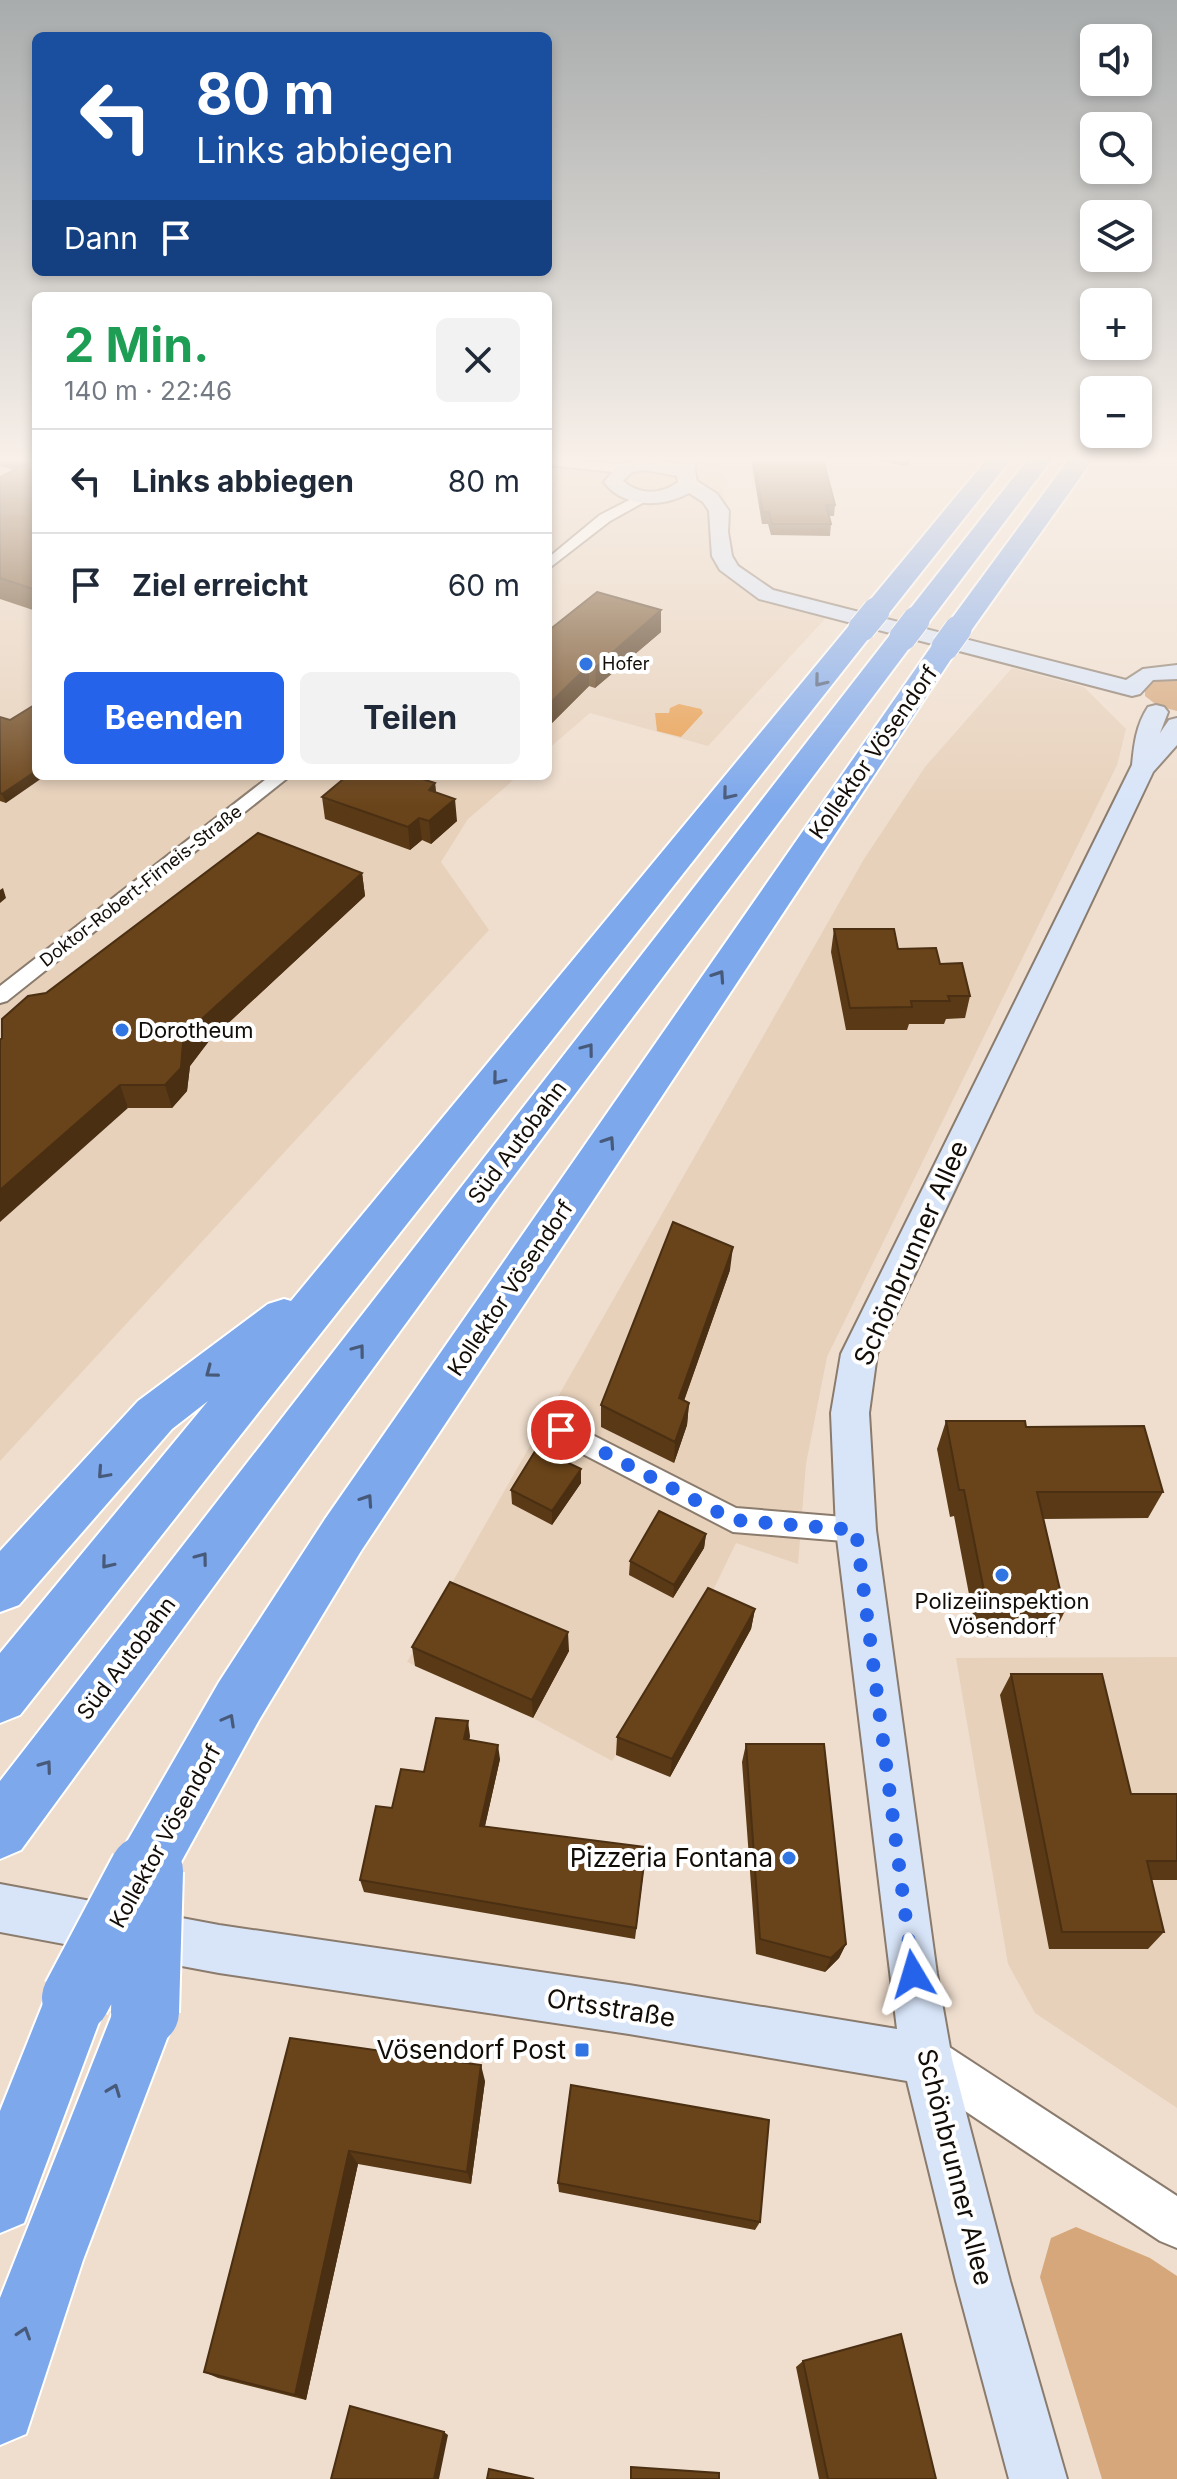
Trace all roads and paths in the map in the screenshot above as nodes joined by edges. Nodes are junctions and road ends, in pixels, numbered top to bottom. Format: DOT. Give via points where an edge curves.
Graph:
graph roads {
  1 [pos="737,575"];
  2 [pos="905,575"];
  3 [pos="950,575"];
  4 [pos="998,575"];
  5 [pos="1177,672"];
  6 [pos="1136,684"];
  7 [pos="1166,714"];
  8 [pos="1177,725"];
  9 [pos="1143,767"];
  10 [pos="276,780"];
  11 [pos="0,996"];
  12 [pos="340,1274"];
  13 [pos="561,1430"];
  14 [pos="856,1530"];
  15 [pos="0,1588"];
  16 [pos="0,1696"];
  17 [pos="0,1829"];
  18 [pos="149,1861"];
  19 [pos="0,1908"];
  20 [pos="76,1998"];
  21 [pos="927,2059"];
  22 [pos="0,2155"];
  23 [pos="0,2199"];
  24 [pos="1177,2224"];
  25 [pos="0,2408"];
  26 [pos="1038,2479"];
  1 -- 6 [label="main road" via="766,595"];
  2 -- 12 [label="highway, one-way"];
  17 -- 3 [label="highway, Süd Autobahn, one-way"];
  18 -- 4 [label="highway, Kollektor Vösendorf, one-way" via="239,1701 343,1535"];
  5 -- 6 [label="main road" via="1154,672"];
  6 -- 7 [label="main road" via="1138,700"];
  7 -- 9 [label="main road, Schönbrunner Allee" via="1146,739"];
  8 -- 9 [label="main road, Schönbrunner Allee"];
  9 -- 14 [label="main road, Schönbrunner Allee" via="859,1354 850,1413"];
  10 -- 11 [label="street, Doktor-Robert-Firneis-Straße"];
  12 -- 15 [label="highway, one-way" via="155,1415"];
  12 -- 16 [label="highway, one-way"];
  13 -- 14 [label="street" via="733,1520"];
  14 -- 21 [label="main road, Schönbrunner Allee"];
  18 -- 20 [label="highway, Kollektor Vösendorf, bridge"];
  25 -- 18 [label="highway, one-way, bridge" via="48,2260 145,2012"];
  19 -- 21 [label="main road, Ortsstraße" via="255,1956"];
  20 -- 22 [label="highway, Kollektor Vösendorf"];
  20 -- 23 [label="highway"];
  21 -- 24 [label="street, Ortsstraße"];
  21 -- 26 [label="main road, Schönbrunner Allee"];
}
